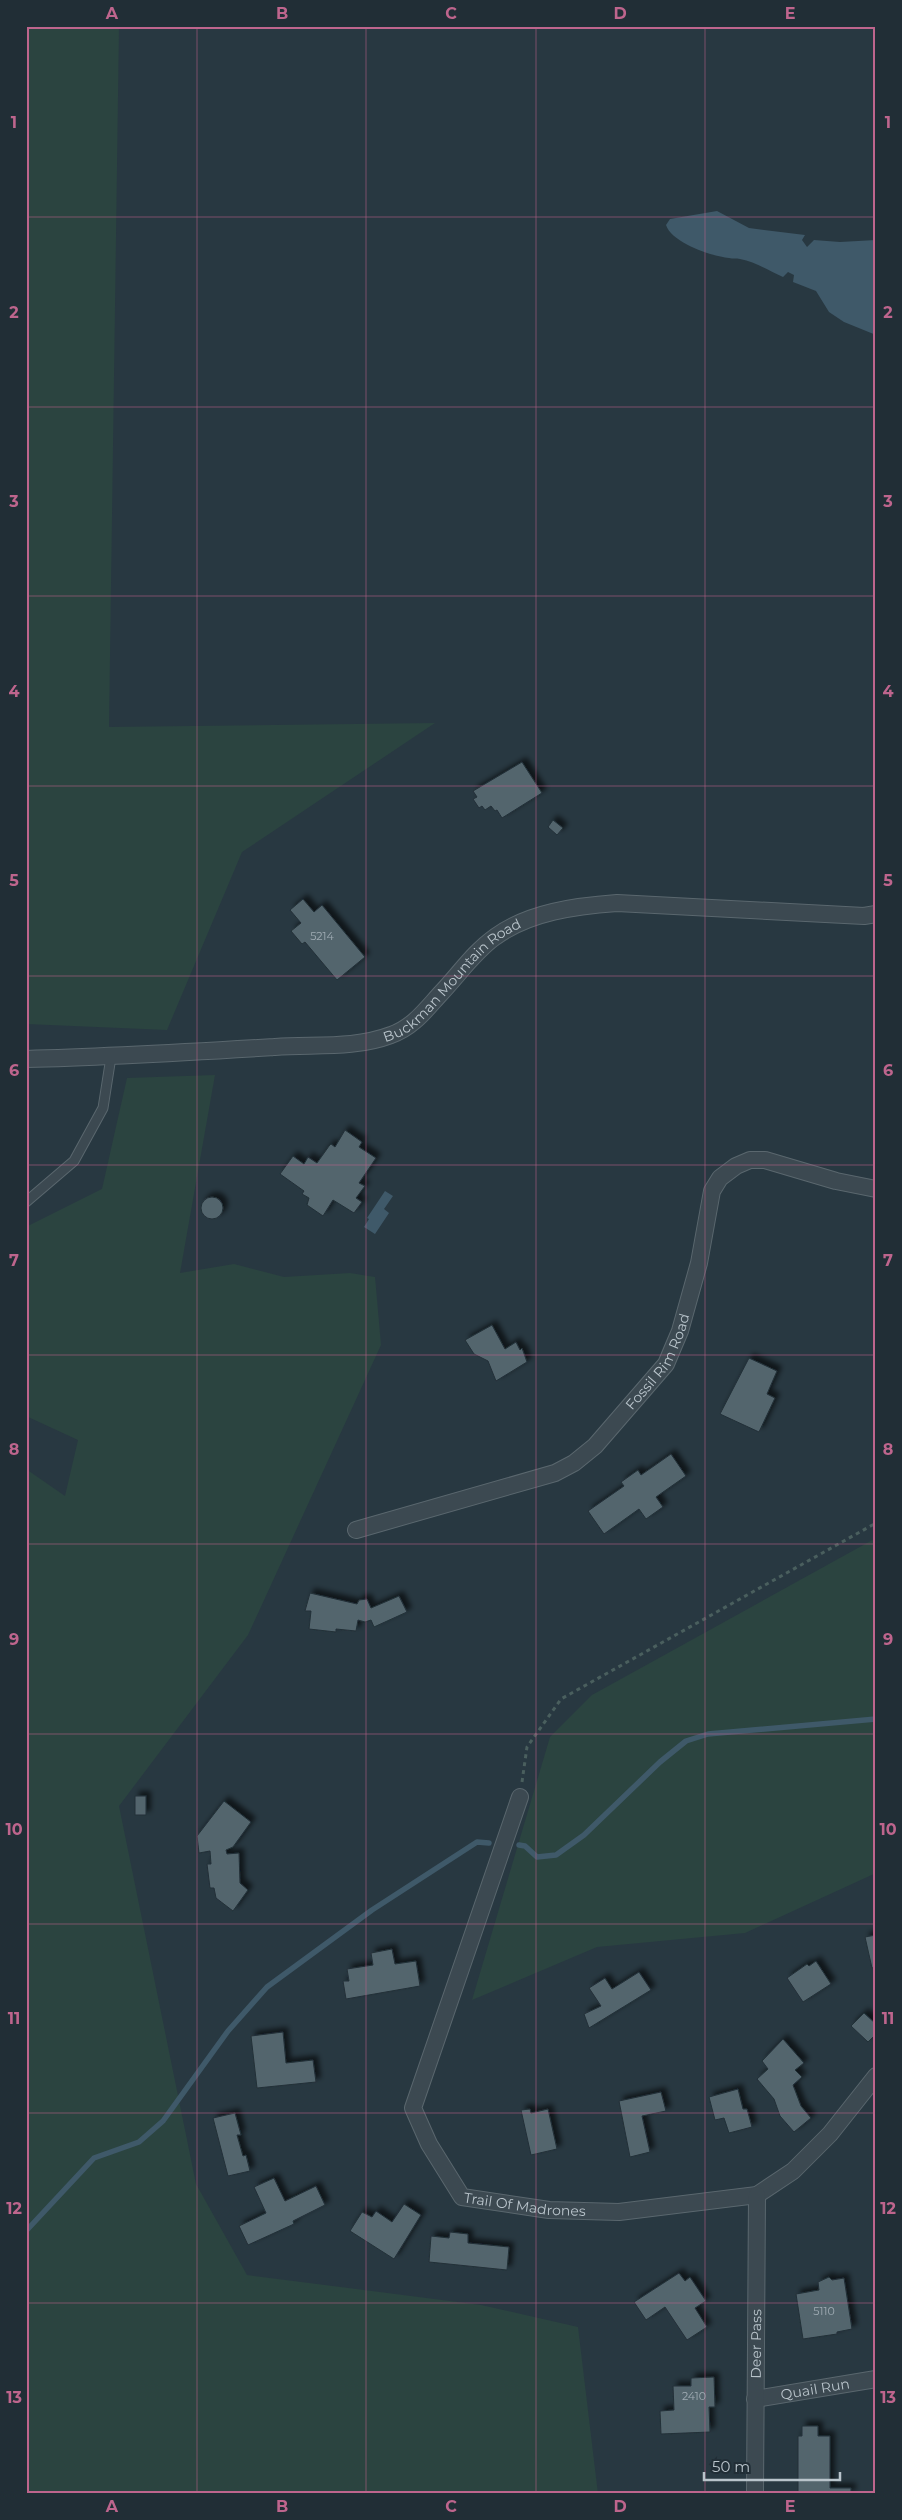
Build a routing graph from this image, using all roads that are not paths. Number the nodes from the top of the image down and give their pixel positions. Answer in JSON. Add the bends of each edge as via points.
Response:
{"nodes":[{"id":1,"x":876,"y":914,"type":"edge"},
{"id":2,"x":111,"y":1058,"type":"junction"},
{"id":3,"x":26,"y":1059,"type":"edge"},
{"id":4,"x":876,"y":1189,"type":"edge"},
{"id":5,"x":26,"y":1202,"type":"edge"},
{"id":6,"x":356,"y":1530,"type":"dead end"},
{"id":7,"x":520,"y":1797,"type":"road end"},
{"id":8,"x":876,"y":2076,"type":"edge"},
{"id":9,"x":757,"y":2195,"type":"junction"},
{"id":10,"x":876,"y":2380,"type":"edge"},
{"id":11,"x":755,"y":2399,"type":"junction"},
{"id":12,"x":755,"y":2494,"type":"edge"}],
"edges":[{"from":1,"to":2,"type":"street","name":"Buckman Mountain Road","via":[[864,916],[617,903],[584,906],[532,919],[494,938],[421,1016],[393,1035],[346,1045]]},
{"from":2,"to":3,"type":"street","name":"Buckman Mountain Road"},
{"from":2,"to":5,"type":"lane","via":[[103,1108],[74,1161]]},
{"from":4,"to":6,"type":"street","name":"Fossil Rim Road","via":[[765,1160],[750,1160],[736,1166],[720,1178],[712,1191],[699,1263],[680,1331],[666,1364],[595,1446],[555,1474]]},
{"from":7,"to":9,"type":"street","name":"Trail Of Madrones","via":[[413,2108],[428,2144],[462,2197],[549,2210],[619,2212]]},
{"from":8,"to":9,"type":"street","name":"Trail Of Madrones","via":[[830,2134],[793,2171]]},
{"from":9,"to":11,"type":"street","name":"Deer Pass"},
{"from":10,"to":11,"type":"street","name":"Quail Run"},
{"from":11,"to":12,"type":"street","name":"Deer Pass"}]}
